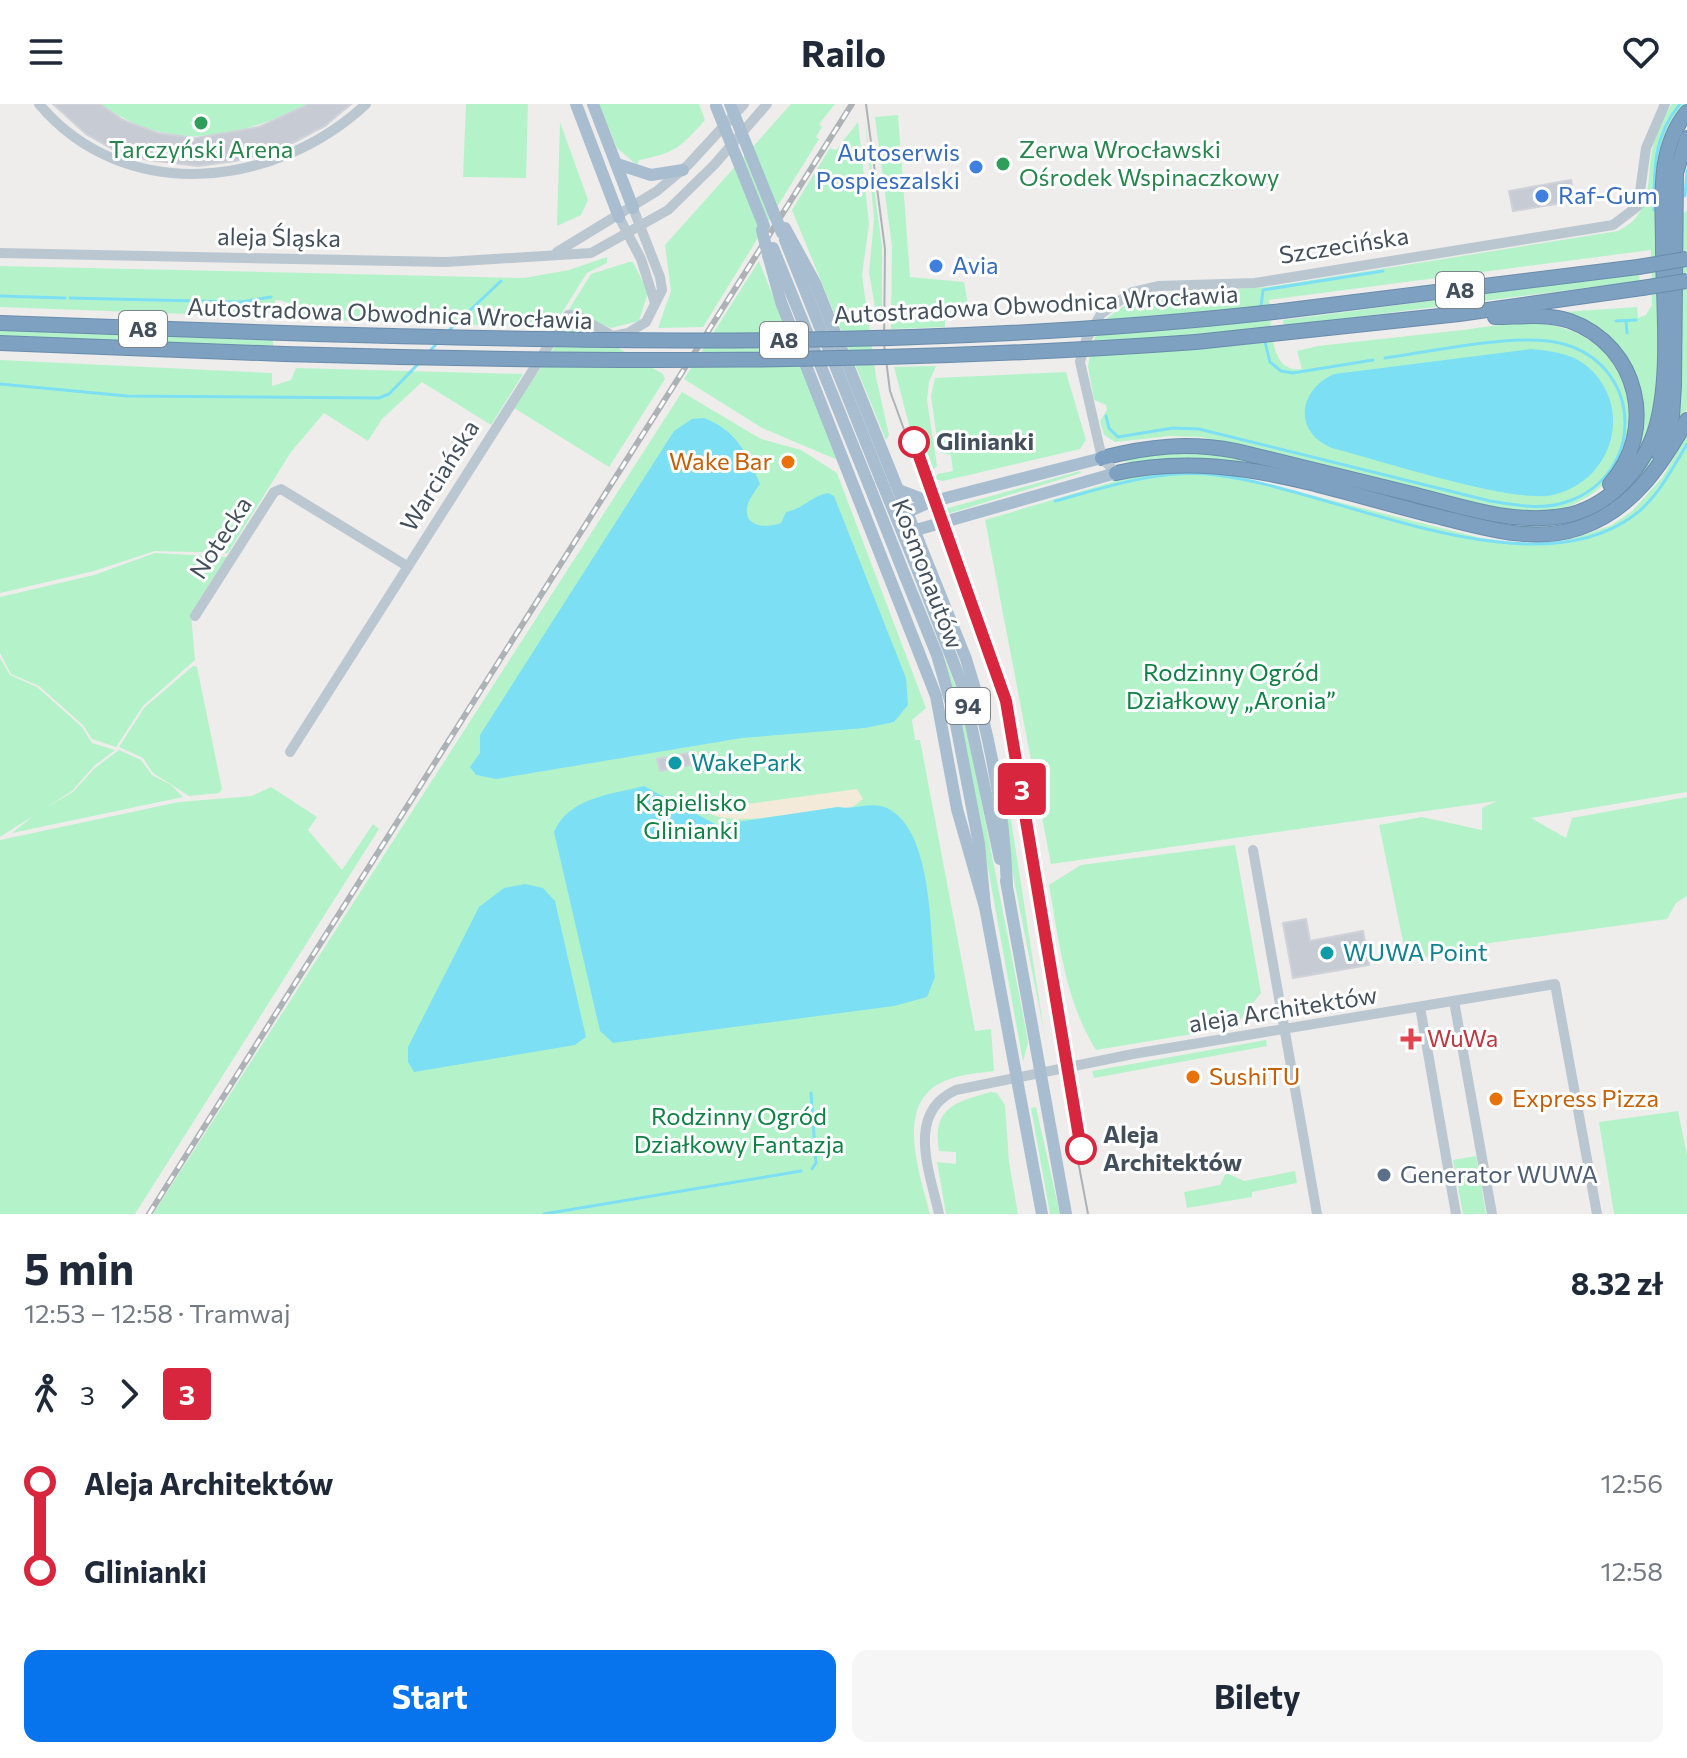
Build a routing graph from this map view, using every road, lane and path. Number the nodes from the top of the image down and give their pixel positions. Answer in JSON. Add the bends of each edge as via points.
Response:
{"nodes":[{"id":1,"x":39,"y":104,"type":"edge"},
{"id":2,"x":366,"y":104,"type":"edge"},
{"id":3,"x":576,"y":104,"type":"edge"},
{"id":4,"x":593,"y":104,"type":"edge"},
{"id":5,"x":730,"y":104,"type":"edge"},
{"id":6,"x":744,"y":104,"type":"edge"},
{"id":7,"x":767,"y":104,"type":"edge"},
{"id":8,"x":1665,"y":104,"type":"edge"},
{"id":9,"x":716,"y":105,"type":"edge"},
{"id":10,"x":1687,"y":112,"type":"edge"},
{"id":11,"x":1687,"y":138,"type":"edge"},
{"id":12,"x":617,"y":164,"type":"junction"},
{"id":13,"x":683,"y":170,"type":"junction"},
{"id":14,"x":633,"y":208,"type":"junction"},
{"id":15,"x":619,"y":217,"type":"junction"},
{"id":16,"x":642,"y":227,"type":"junction"},
{"id":17,"x":784,"y":231,"type":"junction"},
{"id":18,"x":628,"y":235,"type":"junction"},
{"id":19,"x":770,"y":251,"type":"junction"},
{"id":20,"x":557,"y":252,"type":"junction"},
{"id":21,"x":0,"y":253,"type":"edge"},
{"id":22,"x":1687,"y":259,"type":"edge"},
{"id":23,"x":1687,"y":281,"type":"edge"},
{"id":24,"x":655,"y":303,"type":"junction"},
{"id":25,"x":1459,"y":314,"type":"junction"},
{"id":26,"x":0,"y":323,"type":"edge"},
{"id":27,"x":0,"y":343,"type":"edge"},
{"id":28,"x":1687,"y":420,"type":"edge"},
{"id":29,"x":1102,"y":458,"type":"junction"},
{"id":30,"x":1116,"y":473,"type":"junction"},
{"id":31,"x":1094,"y":479,"type":"junction"},
{"id":32,"x":1647,"y":480,"type":"junction"},
{"id":33,"x":875,"y":482,"type":"junction"},
{"id":34,"x":899,"y":490,"type":"junction"},
{"id":35,"x":930,"y":502,"type":"junction"},
{"id":36,"x":908,"y":512,"type":"junction"},
{"id":37,"x":1547,"y":518,"type":"junction"},
{"id":38,"x":915,"y":530,"type":"junction"},
{"id":39,"x":874,"y":534,"type":"junction"},
{"id":40,"x":407,"y":566,"type":"junction"},
{"id":41,"x":911,"y":573,"type":"junction"},
{"id":42,"x":195,"y":616,"type":"dead end"},
{"id":43,"x":290,"y":752,"type":"dead end"},
{"id":44,"x":1253,"y":850,"type":"dead end"},
{"id":45,"x":1007,"y":885,"type":"junction"},
{"id":46,"x":985,"y":907,"type":"junction"},
{"id":47,"x":1454,"y":1001,"type":"junction"},
{"id":48,"x":1420,"y":1007,"type":"junction"},
{"id":49,"x":1284,"y":1030,"type":"junction"},
{"id":50,"x":1039,"y":1072,"type":"junction"},
{"id":51,"x":1017,"y":1077,"type":"junction"},
{"id":52,"x":1039,"y":1211,"type":"edge"},
{"id":53,"x":939,"y":1214,"type":"edge"},
{"id":54,"x":1066,"y":1214,"type":"edge"},
{"id":55,"x":1317,"y":1214,"type":"edge"},
{"id":56,"x":1456,"y":1214,"type":"edge"},
{"id":57,"x":1492,"y":1214,"type":"edge"},
{"id":58,"x":1597,"y":1214,"type":"edge"}],
"edges":[{"from":1,"to":2,"type":"street","via":[[73,138],[104,156],[144,169],[195,174],[282,158],[330,133]]},
{"from":3,"to":15,"type":"main road"},
{"from":4,"to":12,"type":"main road"},
{"from":5,"to":17,"type":"main road","bridge":true},
{"from":6,"to":13,"type":"street","name":"aleja Śląska"},
{"from":7,"to":16,"type":"street","name":"aleja Śląska","via":[[692,189]]},
{"from":8,"to":29,"type":"street","name":"Szczecińska","via":[[1646,148],[1638,206],[1613,225],[1255,283],[1144,288],[1116,300],[1091,328],[1080,362]]},
{"from":9,"to":19,"type":"main road","name":"Kosmonautów","number":"94","bridge":true},
{"from":10,"to":37,"type":"highway","via":[[1674,130],[1664,163],[1662,388],[1653,436],[1637,467],[1604,499],[1574,514]]},
{"from":11,"to":32,"type":"highway","via":[[1676,173],[1672,417]]},
{"from":12,"to":13,"type":"main road","via":[[651,175]]},
{"from":12,"to":14,"type":"main road"},
{"from":13,"to":14,"type":"street","name":"aleja Śląska"},
{"from":14,"to":15,"type":"street","name":"aleja Śląska"},
{"from":14,"to":16,"type":"street"},
{"from":15,"to":18,"type":"street"},
{"from":15,"to":20,"type":"street","name":"aleja Śląska"},
{"from":16,"to":18,"type":"street","name":"aleja Śląska"},
{"from":16,"to":24,"type":"street","via":[[660,277],[662,290]]},
{"from":17,"to":33,"type":"main road","name":"Kosmonautów","number":"94"},
{"from":17,"to":34,"type":"main road","via":[[815,283]]},
{"from":18,"to":20,"type":"street","name":"aleja Śląska","via":[[591,253]]},
{"from":18,"to":24,"type":"street"},
{"from":19,"to":33,"type":"main road","name":"Kosmonautów","number":"94"},
{"from":19,"to":39,"type":"main road","via":[[781,302]]},
{"from":20,"to":21,"type":"street","name":"aleja Śląska","via":[[446,262]]},
{"from":22,"to":26,"type":"highway","name":"Autostradowa Obwodnica Wrocławia","number":"A8","bridge":true,"via":[[1282,311],[1072,330],[835,340],[633,342]]},
{"from":23,"to":25,"type":"highway","name":"Autostradowa Obwodnica Wrocławia","number":"A8","bridge":true},
{"from":24,"to":40,"type":"street","name":"Warciańska","via":[[638,329],[613,336],[568,315]]},
{"from":25,"to":27,"type":"highway","name":"Autostradowa Obwodnica Wrocławia","number":"A8","bridge":true,"via":[[1285,335],[1091,349],[789,361],[592,362]]},
{"from":25,"to":37,"type":"highway","via":[[1566,320],[1601,339],[1630,378],[1637,428],[1626,463],[1600,494]]},
{"from":28,"to":32,"type":"highway"},
{"from":29,"to":30,"type":"street"},
{"from":29,"to":31,"type":"street"},
{"from":29,"to":35,"type":"main road"},
{"from":29,"to":37,"type":"highway","via":[[1154,446],[1213,446],[1485,512]]},
{"from":30,"to":31,"type":"main road"},
{"from":30,"to":32,"type":"highway","via":[[1166,464],[1220,465],[1484,528],[1535,535],[1569,531],[1600,519]]},
{"from":31,"to":38,"type":"main road"},
{"from":33,"to":41,"type":"main road","name":"Kosmonautów","number":"94","bridge":true},
{"from":34,"to":35,"type":"main road"},
{"from":34,"to":36,"type":"main road"},
{"from":35,"to":36,"type":"main road"},
{"from":36,"to":38,"type":"main road"},
{"from":36,"to":39,"type":"main road"},
{"from":38,"to":39,"type":"main road"},
{"from":38,"to":45,"type":"main road","via":[[983,713],[1003,808]]},
{"from":39,"to":46,"type":"main road","via":[[936,696],[957,809]]},
{"from":40,"to":42,"type":"street","name":"Notecka","via":[[281,489],[274,492]]},
{"from":40,"to":43,"type":"street","name":"Warciańska"},
{"from":41,"to":45,"type":"main road","name":"Kosmonautów","number":"94","via":[[963,687]]},
{"from":41,"to":46,"type":"main road","name":"Kosmonautów","number":"94","via":[[954,714]]},
{"from":44,"to":49,"type":"street"},
{"from":45,"to":50,"type":"main road","name":"Kosmonautów","number":"94"},
{"from":46,"to":51,"type":"main road","name":"Kosmonautów","number":"94"},
{"from":47,"to":48,"type":"street","name":"aleja Architektów"},
{"from":47,"to":57,"type":"street"},
{"from":47,"to":58,"type":"street","name":"aleja Architektów","via":[[1555,984]]},
{"from":48,"to":49,"type":"street","name":"aleja Architektów"},
{"from":48,"to":56,"type":"street"},
{"from":49,"to":50,"type":"street","name":"aleja Architektów"},
{"from":49,"to":55,"type":"street"},
{"from":50,"to":51,"type":"street","name":"aleja Architektów"},
{"from":50,"to":54,"type":"main road","name":"Kosmonautów","number":"94"},
{"from":51,"to":52,"type":"main road","name":"Kosmonautów","number":"94"},
{"from":51,"to":53,"type":"street","name":"aleja Architektów","via":[[945,1095],[927,1117],[923,1137]]}]}
